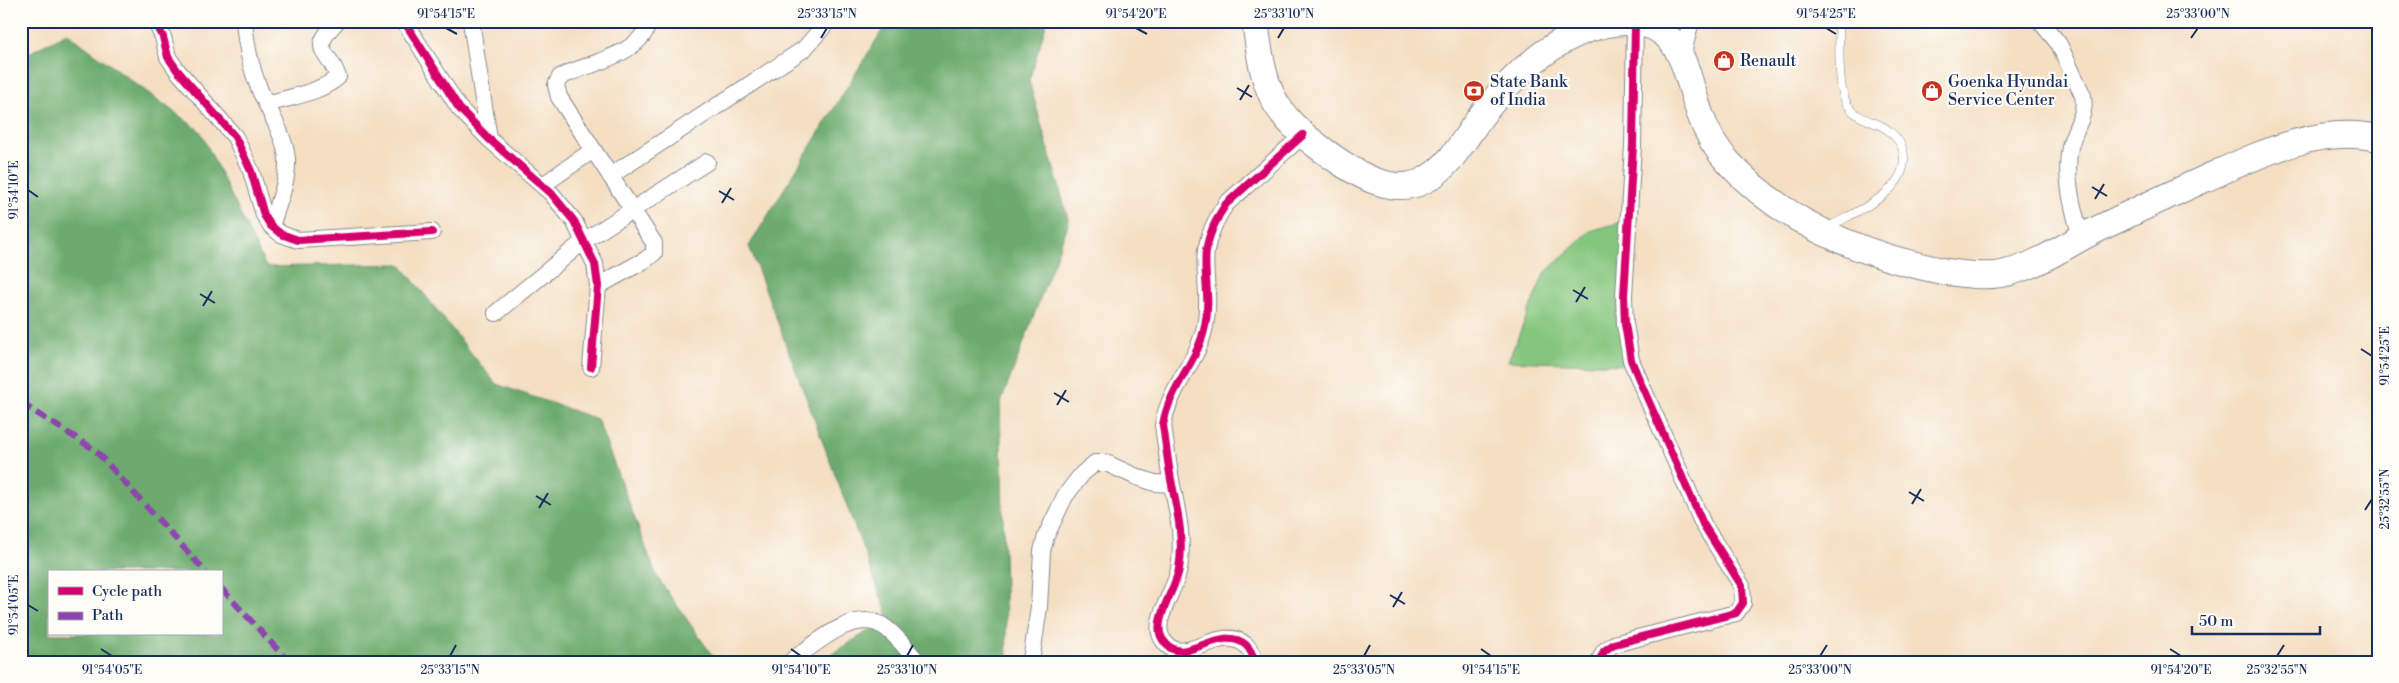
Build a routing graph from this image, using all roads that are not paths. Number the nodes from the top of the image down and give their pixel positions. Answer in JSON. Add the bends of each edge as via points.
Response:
{"nodes":[{"id":1,"x":244,"y":21,"type":"edge"},
{"id":2,"x":337,"y":21,"type":"edge"},
{"id":3,"x":404,"y":21,"type":"edge"},
{"id":4,"x":471,"y":21,"type":"edge"},
{"id":5,"x":648,"y":21,"type":"edge"},
{"id":6,"x":828,"y":21,"type":"edge"},
{"id":7,"x":1254,"y":21,"type":"edge"},
{"id":8,"x":1691,"y":21,"type":"edge"},
{"id":9,"x":1839,"y":21,"type":"edge"},
{"id":10,"x":2040,"y":21,"type":"edge"},
{"id":11,"x":158,"y":22,"type":"edge"},
{"id":12,"x":1635,"y":23,"type":"junction"},
{"id":13,"x":1682,"y":57,"type":"junction"},
{"id":14,"x":266,"y":104,"type":"junction"},
{"id":15,"x":1302,"y":135,"type":"junction"},
{"id":16,"x":2378,"y":138,"type":"edge"},
{"id":17,"x":490,"y":139,"type":"junction"},
{"id":18,"x":593,"y":150,"type":"junction"},
{"id":19,"x":708,"y":162,"type":"dead end"},
{"id":20,"x":610,"y":176,"type":"junction"},
{"id":21,"x":543,"y":185,"type":"junction"},
{"id":22,"x":632,"y":210,"type":"junction"},
{"id":23,"x":271,"y":226,"type":"junction"},
{"id":24,"x":432,"y":232,"type":"dead end"},
{"id":25,"x":1822,"y":232,"type":"junction"},
{"id":26,"x":2081,"y":238,"type":"junction"},
{"id":27,"x":584,"y":241,"type":"junction"},
{"id":28,"x":598,"y":286,"type":"junction"},
{"id":29,"x":496,"y":313,"type":"dead end"},
{"id":30,"x":591,"y":367,"type":"dead end"},
{"id":31,"x":1172,"y":484,"type":"junction"},
{"id":32,"x":790,"y":662,"type":"edge"},
{"id":33,"x":918,"y":662,"type":"edge"},
{"id":34,"x":1029,"y":662,"type":"edge"},
{"id":35,"x":1255,"y":662,"type":"edge"},
{"id":36,"x":1599,"y":662,"type":"edge"}],
"edges":[{"from":1,"to":14,"type":"street","via":[[251,68]]},
{"from":2,"to":14,"type":"street","via":[[322,40],[322,49],[338,77],[317,89]]},
{"from":3,"to":17,"type":"street","via":[[459,108]]},
{"from":4,"to":17,"type":"street"},
{"from":5,"to":18,"type":"street","via":[[647,31],[640,40],[624,51],[568,73],[556,86]]},
{"from":6,"to":20,"type":"street","via":[[804,49]]},
{"from":7,"to":15,"type":"highway","via":[[1265,79],[1273,102]]},
{"from":8,"to":13,"type":"street"},
{"from":9,"to":25,"type":"lane","via":[[1844,96],[1854,112],[1865,121],[1887,129],[1898,139],[1903,147],[1904,170],[1890,191]]},
{"from":10,"to":26,"type":"street","via":[[2059,44],[2083,96],[2084,114],[2070,148],[2068,179]]},
{"from":11,"to":23,"type":"street","via":[[168,57],[235,137]]},
{"from":12,"to":13,"type":"highway","via":[[1663,32]]},
{"from":12,"to":15,"type":"highway","via":[[1595,28],[1548,51],[1501,92],[1440,169],[1423,182],[1402,186],[1379,183],[1354,171]]},
{"from":12,"to":36,"type":"street","via":[[1633,146],[1624,296],[1631,360],[1703,524],[1742,586],[1743,603],[1736,613],[1614,644],[1604,652]]},
{"from":13,"to":25,"type":"highway","via":[[1700,115],[1727,161],[1781,208]]},
{"from":14,"to":23,"type":"street","via":[[287,158],[282,193]]},
{"from":15,"to":31,"type":"street","via":[[1226,204],[1217,218],[1206,250],[1209,299],[1205,328],[1166,408],[1164,425]]},
{"from":16,"to":26,"type":"highway","via":[[2347,134],[2329,136],[2275,150],[2167,196]]},
{"from":17,"to":21,"type":"street"},
{"from":18,"to":20,"type":"street"},
{"from":18,"to":21,"type":"street"},
{"from":19,"to":22,"type":"street"},
{"from":20,"to":22,"type":"street"},
{"from":21,"to":27,"type":"street","via":[[574,221]]},
{"from":22,"to":27,"type":"street"},
{"from":22,"to":28,"type":"street","via":[[654,243],[654,253]]},
{"from":23,"to":24,"type":"street","via":[[298,240]]},
{"from":25,"to":26,"type":"highway","via":[[1872,252],[1944,271],[1978,274],[2003,274],[2030,265]]},
{"from":27,"to":28,"type":"street","via":[[595,264]]},
{"from":27,"to":29,"type":"street"},
{"from":28,"to":30,"type":"street"},
{"from":31,"to":34,"type":"street","via":[[1155,483],[1106,463],[1095,463],[1082,474],[1065,496],[1046,536],[1042,551],[1039,607]]},
{"from":31,"to":35,"type":"street","via":[[1180,523],[1181,555],[1176,582],[1160,619],[1162,639],[1168,647],[1178,651],[1231,637],[1249,648]]},
{"from":32,"to":33,"type":"street","via":[[850,622],[864,620],[886,627]]}]}
